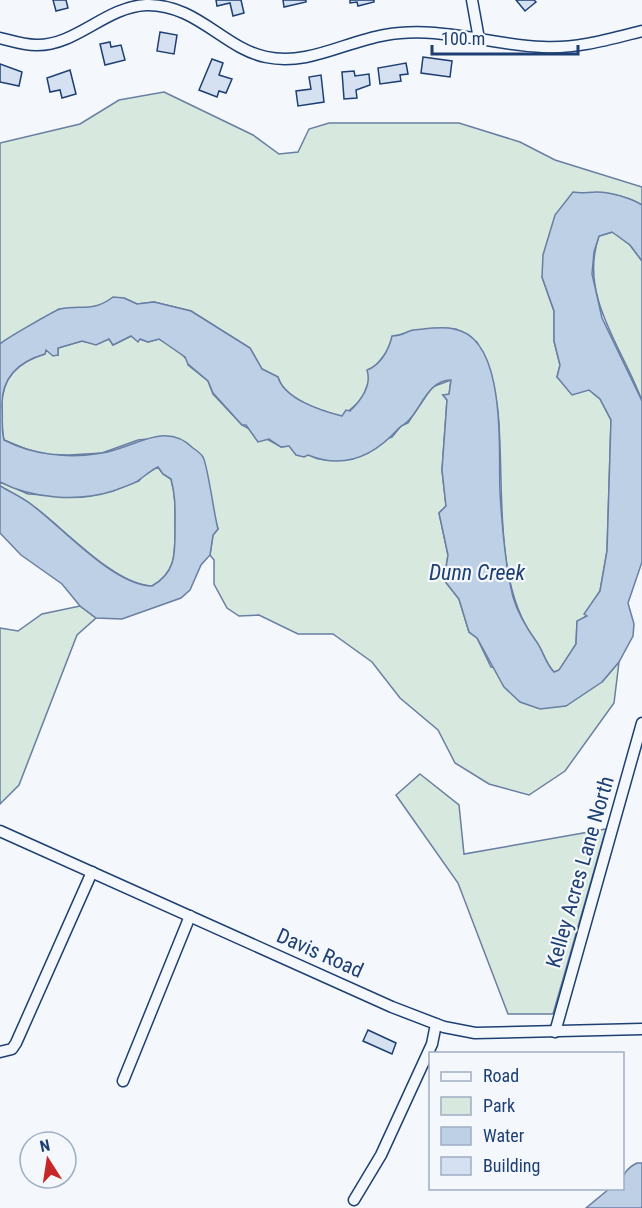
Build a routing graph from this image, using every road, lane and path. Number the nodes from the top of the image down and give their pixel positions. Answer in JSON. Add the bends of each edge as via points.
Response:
{"nodes":[{"id":1,"x":472,"y":0,"type":"edge"},
{"id":2,"x":642,"y":32,"type":"edge"},
{"id":3,"x":0,"y":38,"type":"edge"},
{"id":4,"x":479,"y":39,"type":"junction"},
{"id":5,"x":642,"y":723,"type":"edge"},
{"id":6,"x":0,"y":831,"type":"edge"},
{"id":7,"x":92,"y":872,"type":"junction"},
{"id":8,"x":190,"y":916,"type":"junction"},
{"id":9,"x":436,"y":1024,"type":"junction"},
{"id":10,"x":642,"y":1029,"type":"edge"},
{"id":11,"x":555,"y":1032,"type":"junction"},
{"id":12,"x":0,"y":1052,"type":"edge"},
{"id":13,"x":123,"y":1081,"type":"dead end"},
{"id":14,"x":354,"y":1200,"type":"dead end"}],
"edges":[{"from":1,"to":4,"type":"street"},
{"from":2,"to":4,"type":"street","via":[[582,45],[544,47]]},
{"from":3,"to":4,"type":"street","via":[[37,45],[54,42],[107,16],[147,5],[179,11],[248,50],[281,60],[300,60],[357,42],[408,32]]},
{"from":5,"to":11,"type":"street","name":"Kelley Acres Lane North"},
{"from":6,"to":7,"type":"street","name":"Davis Road"},
{"from":7,"to":8,"type":"street","name":"Davis Road"},
{"from":7,"to":12,"type":"street","via":[[12,1049]]},
{"from":8,"to":9,"type":"street","name":"Davis Road"},
{"from":8,"to":13,"type":"street"},
{"from":9,"to":11,"type":"street","name":"Davis Road","via":[[459,1032]]},
{"from":9,"to":14,"type":"street","via":[[432,1044],[381,1155]]},
{"from":10,"to":11,"type":"street","name":"Davis Road"}]}
